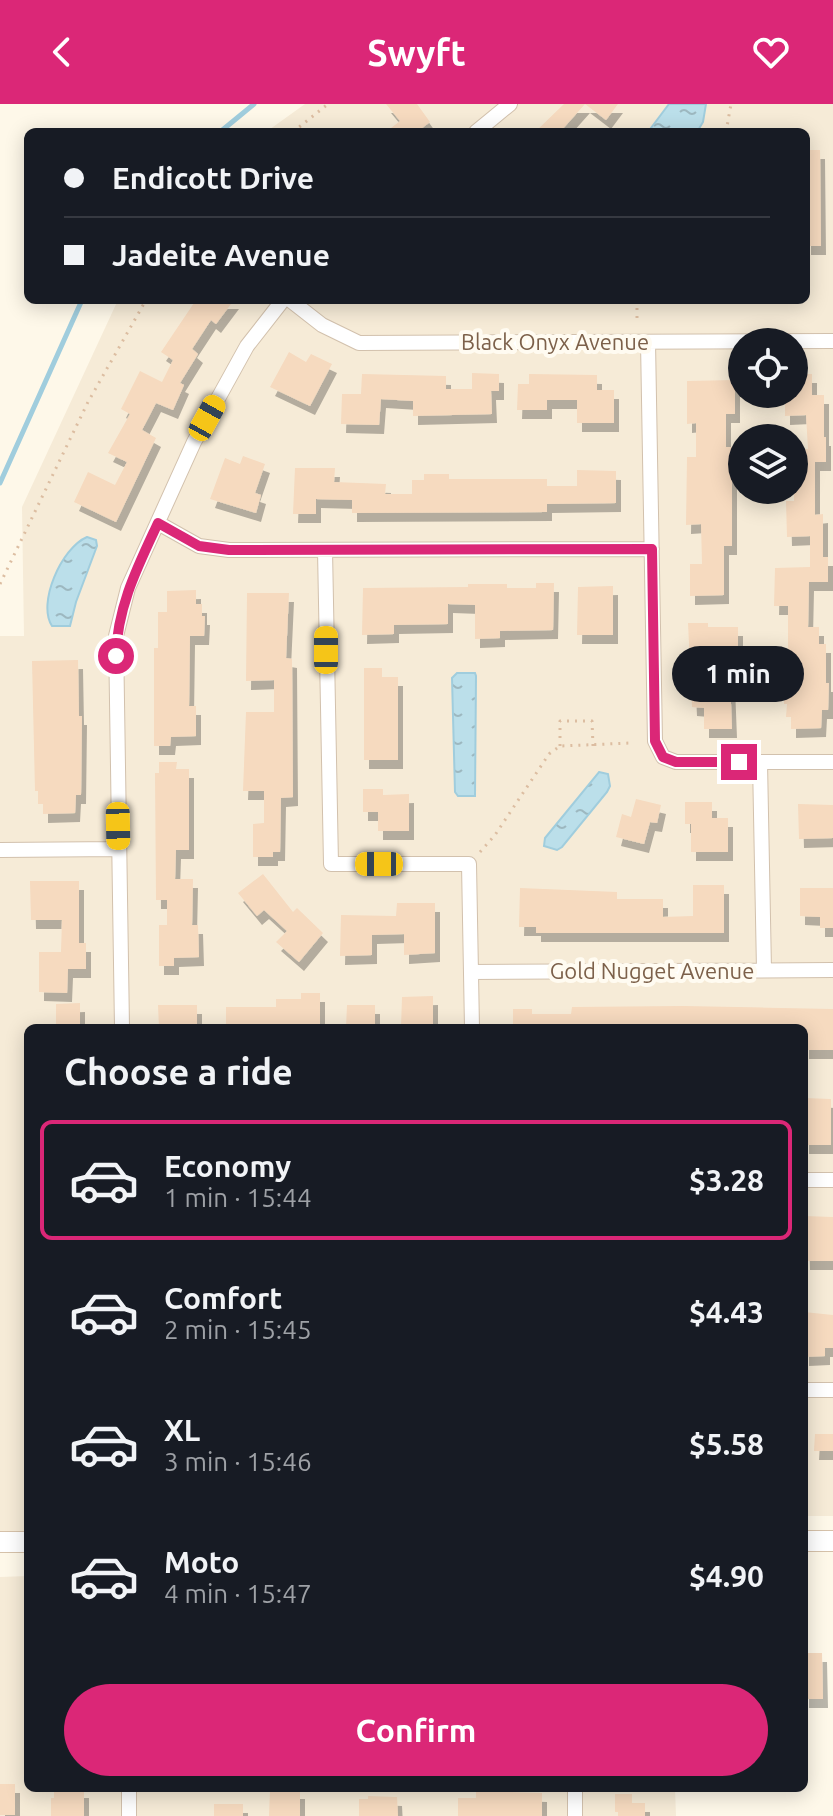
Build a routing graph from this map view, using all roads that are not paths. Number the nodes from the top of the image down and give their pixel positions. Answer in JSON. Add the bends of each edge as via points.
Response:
{"nodes":[{"id":1,"x":510,"y":104,"type":"edge"},
{"id":2,"x":481,"y":128,"type":"edge"},
{"id":3,"x":280,"y":304,"type":"edge"},
{"id":4,"x":295,"y":304,"type":"edge"},
{"id":5,"x":833,"y":341,"type":"edge"},
{"id":6,"x":648,"y":342,"type":"junction"},
{"id":7,"x":158,"y":523,"type":"junction"},
{"id":8,"x":652,"y":549,"type":"junction"},
{"id":9,"x":325,"y":550,"type":"junction"},
{"id":10,"x":760,"y":762,"type":"junction"},
{"id":11,"x":833,"y":762,"type":"edge"},
{"id":12,"x":118,"y":849,"type":"junction"},
{"id":13,"x":0,"y":850,"type":"edge"},
{"id":14,"x":764,"y":970,"type":"junction"},
{"id":15,"x":833,"y":970,"type":"edge"},
{"id":16,"x":471,"y":972,"type":"junction"},
{"id":17,"x":122,"y":1024,"type":"edge"},
{"id":18,"x":472,"y":1024,"type":"edge"},
{"id":19,"x":808,"y":1180,"type":"edge"},
{"id":20,"x":833,"y":1180,"type":"edge"},
{"id":21,"x":808,"y":1390,"type":"edge"},
{"id":22,"x":833,"y":1390,"type":"edge"},
{"id":23,"x":808,"y":1541,"type":"edge"},
{"id":24,"x":833,"y":1541,"type":"edge"},
{"id":25,"x":0,"y":1542,"type":"edge"},
{"id":26,"x":24,"y":1542,"type":"edge"},
{"id":27,"x":129,"y":1792,"type":"edge"},
{"id":28,"x":575,"y":1792,"type":"edge"},
{"id":29,"x":129,"y":1816,"type":"edge"},
{"id":30,"x":575,"y":1816,"type":"edge"}],
"edges":[{"from":1,"to":2,"type":"street"},
{"from":3,"to":7,"type":"street","via":[[247,346],[194,442]]},
{"from":4,"to":6,"type":"street","name":"Black Onyx Avenue","via":[[359,343]]},
{"from":5,"to":6,"type":"street","name":"Black Onyx Avenue"},
{"from":6,"to":8,"type":"street"},
{"from":7,"to":9,"type":"street","via":[[199,546]]},
{"from":7,"to":12,"type":"street","via":[[128,588],[116,636]]},
{"from":8,"to":9,"type":"street"},
{"from":8,"to":10,"type":"street","via":[[655,741],[663,757],[676,762]]},
{"from":9,"to":16,"type":"street","via":[[331,864],[469,864]]},
{"from":10,"to":11,"type":"street"},
{"from":10,"to":14,"type":"street"},
{"from":12,"to":13,"type":"street"},
{"from":12,"to":17,"type":"street"},
{"from":14,"to":15,"type":"street","name":"Gold Nugget Avenue"},
{"from":14,"to":16,"type":"street","name":"Gold Nugget Avenue"},
{"from":16,"to":18,"type":"street"},
{"from":19,"to":20,"type":"street"},
{"from":21,"to":22,"type":"street"},
{"from":23,"to":24,"type":"street"},
{"from":25,"to":26,"type":"street"},
{"from":27,"to":29,"type":"street"},
{"from":28,"to":30,"type":"street"}]}
